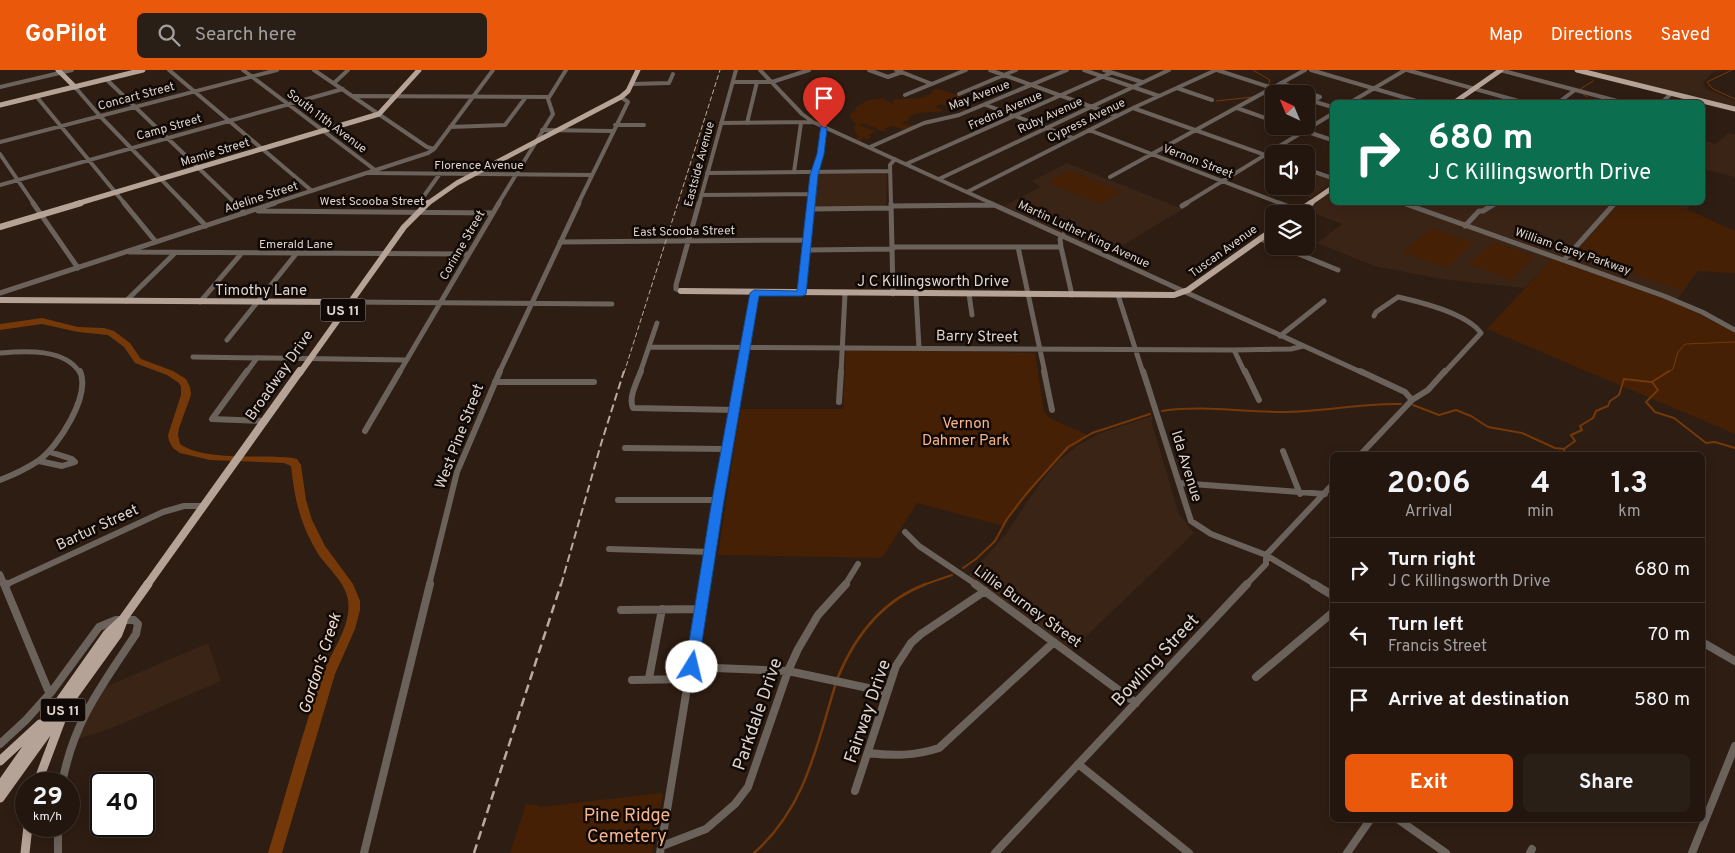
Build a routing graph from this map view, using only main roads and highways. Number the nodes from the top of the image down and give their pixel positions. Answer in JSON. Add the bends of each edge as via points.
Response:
{"nodes":[{"id":1,"x":142,"y":70,"type":"edge"},
{"id":2,"x":419,"y":70,"type":"edge"},
{"id":3,"x":638,"y":70,"type":"edge"},
{"id":4,"x":1501,"y":70,"type":"edge"},
{"id":5,"x":1577,"y":70,"type":"edge"},
{"id":6,"x":59,"y":71,"type":"edge"},
{"id":7,"x":130,"y":71,"type":"edge"},
{"id":8,"x":75,"y":87,"type":"junction"},
{"id":9,"x":1458,"y":100,"type":"edge"},
{"id":10,"x":1693,"y":100,"type":"edge"},
{"id":11,"x":1705,"y":103,"type":"edge"},
{"id":12,"x":0,"y":105,"type":"edge"},
{"id":13,"x":1735,"y":109,"type":"edge"},
{"id":14,"x":1330,"y":189,"type":"edge"},
{"id":15,"x":1307,"y":205,"type":"edge"},
{"id":16,"x":0,"y":227,"type":"edge"},
{"id":17,"x":1265,"y":235,"type":"edge"},
{"id":18,"x":680,"y":291,"type":"road end"},
{"id":19,"x":1185,"y":292,"type":"joint"},
{"id":20,"x":0,"y":300,"type":"edge"},
{"id":21,"x":349,"y":302,"type":"junction"},
{"id":22,"x":124,"y":619,"type":"junction"},
{"id":23,"x":67,"y":704,"type":"junction"},
{"id":24,"x":53,"y":712,"type":"junction"},
{"id":25,"x":0,"y":761,"type":"edge"},
{"id":26,"x":42,"y":772,"type":"edge"},
{"id":27,"x":0,"y":786,"type":"edge"},
{"id":28,"x":0,"y":798,"type":"edge"},
{"id":29,"x":27,"y":837,"type":"edge"},
{"id":30,"x":25,"y":853,"type":"edge"}],
"edges":[{"from":1,"to":7,"type":"main road"},
{"from":2,"to":16,"type":"main road","name":"Mamie Street","via":[[379,114]]},
{"from":3,"to":21,"type":"main road","name":"Broadway Drive","number":"US 11","via":[[627,93],[621,97],[473,174],[428,203],[399,232]]},
{"from":4,"to":9,"type":"main road"},
{"from":5,"to":10,"type":"main road"},
{"from":6,"to":8,"type":"main road"},
{"from":7,"to":8,"type":"main road"},
{"from":8,"to":12,"type":"main road"},
{"from":11,"to":13,"type":"main road"},
{"from":14,"to":15,"type":"main road"},
{"from":17,"to":19,"type":"main road","name":"Tuscan Avenue"},
{"from":18,"to":19,"type":"main road","name":"J C Killingsworth Drive","via":[[1072,295],[1174,295]]},
{"from":20,"to":21,"type":"main road","name":"Timothy Lane"},
{"from":21,"to":22,"type":"main road","name":"Broadway Drive","number":"US 11"},
{"from":22,"to":23,"type":"main road","name":"Broadway Drive","number":"US 11","via":[[118,634]]},
{"from":22,"to":24,"type":"main road","name":"Broadway Drive","number":"US 11","via":[[107,634]]},
{"from":23,"to":26,"type":"main road"},
{"from":23,"to":28,"type":"main road","name":"Broadway Drive","number":"US 11"},
{"from":24,"to":25,"type":"main road"},
{"from":24,"to":27,"type":"main road","name":"Broadway Drive","number":"US 11"},
{"from":29,"to":30,"type":"main road"}]}
